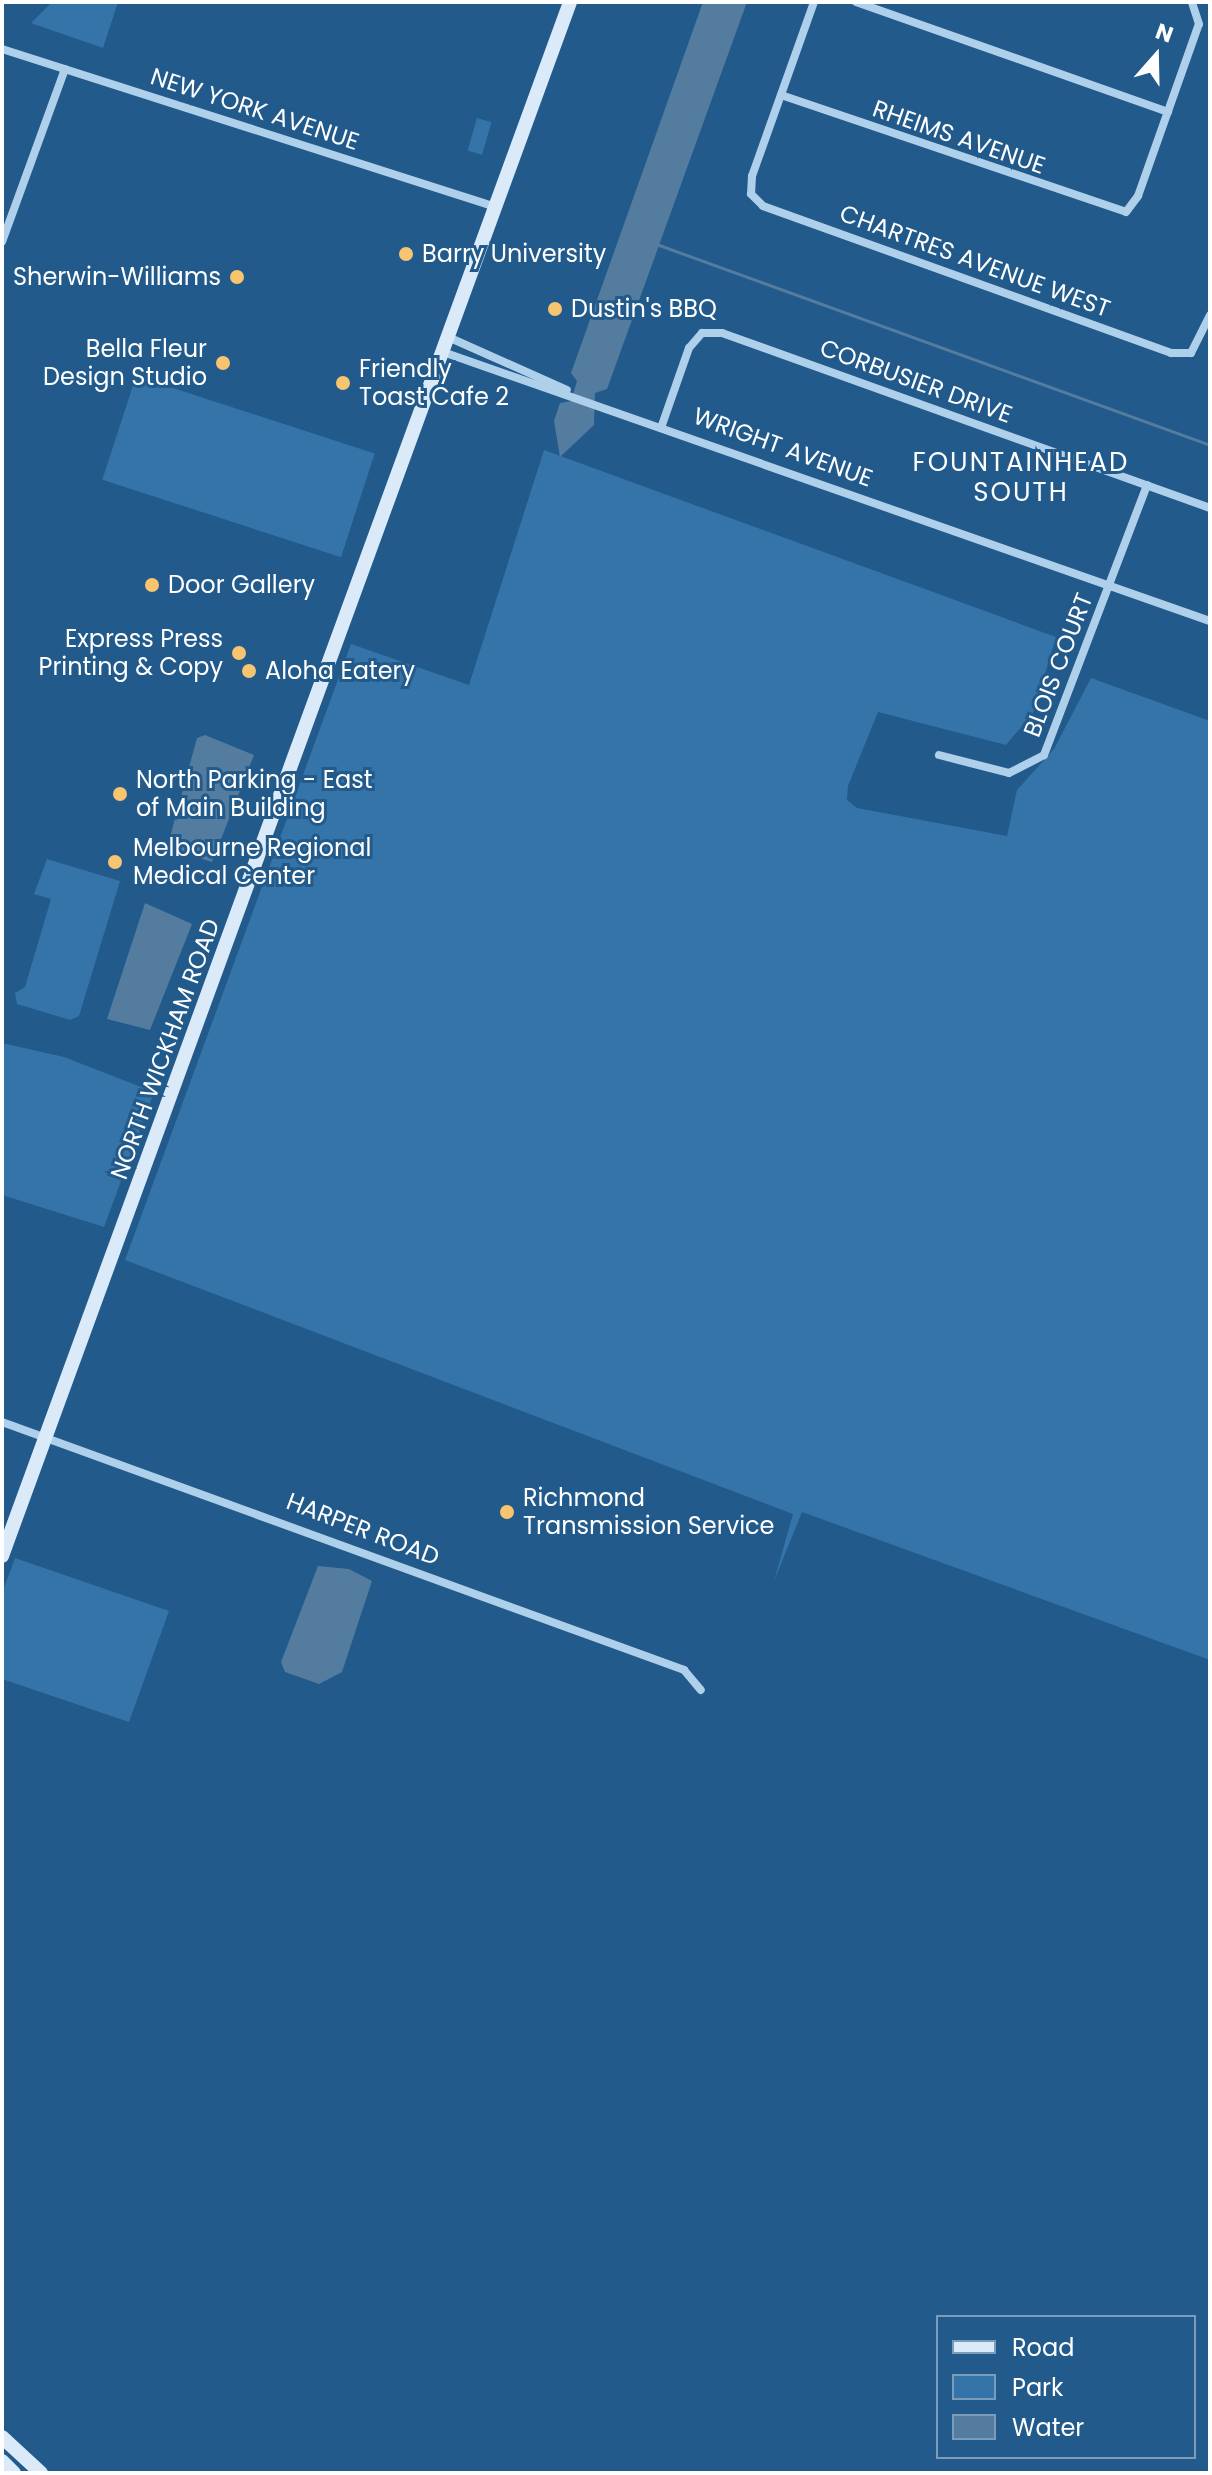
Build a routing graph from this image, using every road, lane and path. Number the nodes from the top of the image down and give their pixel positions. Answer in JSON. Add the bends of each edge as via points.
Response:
{"nodes":[{"id":1,"x":570,"y":2,"type":"edge"},
{"id":2,"x":814,"y":2,"type":"edge"},
{"id":3,"x":856,"y":2,"type":"edge"},
{"id":4,"x":1196,"y":4,"type":"edge"},
{"id":5,"x":2,"y":49,"type":"edge"},
{"id":6,"x":65,"y":69,"type":"junction"},
{"id":7,"x":781,"y":95,"type":"junction"},
{"id":8,"x":1168,"y":112,"type":"junction"},
{"id":9,"x":496,"y":207,"type":"junction"},
{"id":10,"x":2,"y":242,"type":"edge"},
{"id":11,"x":1210,"y":315,"type":"edge"},
{"id":12,"x":448,"y":337,"type":"junction"},
{"id":13,"x":443,"y":352,"type":"junction"},
{"id":14,"x":568,"y":390,"type":"junction"},
{"id":15,"x":662,"y":425,"type":"junction"},
{"id":16,"x":1147,"y":485,"type":"junction"},
{"id":17,"x":1210,"y":508,"type":"edge"},
{"id":18,"x":1111,"y":585,"type":"junction"},
{"id":19,"x":1210,"y":621,"type":"edge"},
{"id":20,"x":939,"y":755,"type":"dead end"},
{"id":21,"x":2,"y":1422,"type":"edge"},
{"id":22,"x":46,"y":1437,"type":"junction"},
{"id":23,"x":2,"y":1556,"type":"edge"},
{"id":24,"x":701,"y":1690,"type":"dead end"},
{"id":25,"x":2,"y":2437,"type":"edge"},
{"id":26,"x":2,"y":2461,"type":"edge"},
{"id":27,"x":14,"y":2473,"type":"edge"},
{"id":28,"x":41,"y":2473,"type":"edge"}],
"edges":[{"from":1,"to":9,"type":"main road","name":"NORTH WICKHAM ROAD"},
{"from":2,"to":7,"type":"street"},
{"from":3,"to":8,"type":"street"},
{"from":4,"to":8,"type":"street"},
{"from":5,"to":6,"type":"street","name":"NEW YORK AVENUE"},
{"from":6,"to":9,"type":"street","name":"NEW YORK AVENUE"},
{"from":6,"to":10,"type":"street"},
{"from":7,"to":8,"type":"street","name":"RHEIMS AVENUE","via":[[1126,212]]},
{"from":7,"to":11,"type":"street","name":"CHARTRES AVENUE WEST","via":[[751,194],[793,216],[1171,353],[1191,353]]},
{"from":9,"to":12,"type":"main road","name":"NORTH WICKHAM ROAD"},
{"from":12,"to":13,"type":"main road","name":"NORTH WICKHAM ROAD"},
{"from":12,"to":14,"type":"street","name":"WRIGHT AVENUE","via":[[549,376]]},
{"from":13,"to":14,"type":"street","name":"WRIGHT AVENUE","via":[[540,388]]},
{"from":13,"to":22,"type":"main road","name":"NORTH WICKHAM ROAD"},
{"from":14,"to":15,"type":"street","name":"WRIGHT AVENUE"},
{"from":15,"to":16,"type":"street","name":"CORBUSIER DRIVE","via":[[689,348],[702,333],[722,333]]},
{"from":15,"to":18,"type":"street","name":"WRIGHT AVENUE"},
{"from":16,"to":17,"type":"street","name":"CORBUSIER DRIVE"},
{"from":16,"to":18,"type":"street","name":"BLOIS COURT"},
{"from":18,"to":19,"type":"street","name":"WRIGHT AVENUE"},
{"from":18,"to":20,"type":"street","name":"BLOIS COURT","via":[[1044,755],[1009,773]]},
{"from":21,"to":22,"type":"street","name":"HARPER ROAD"},
{"from":22,"to":23,"type":"main road","name":"NORTH WICKHAM ROAD"},
{"from":22,"to":24,"type":"street","name":"HARPER ROAD","via":[[684,1670]]},
{"from":25,"to":28,"type":"main road"},
{"from":26,"to":27,"type":"main road"}]}
